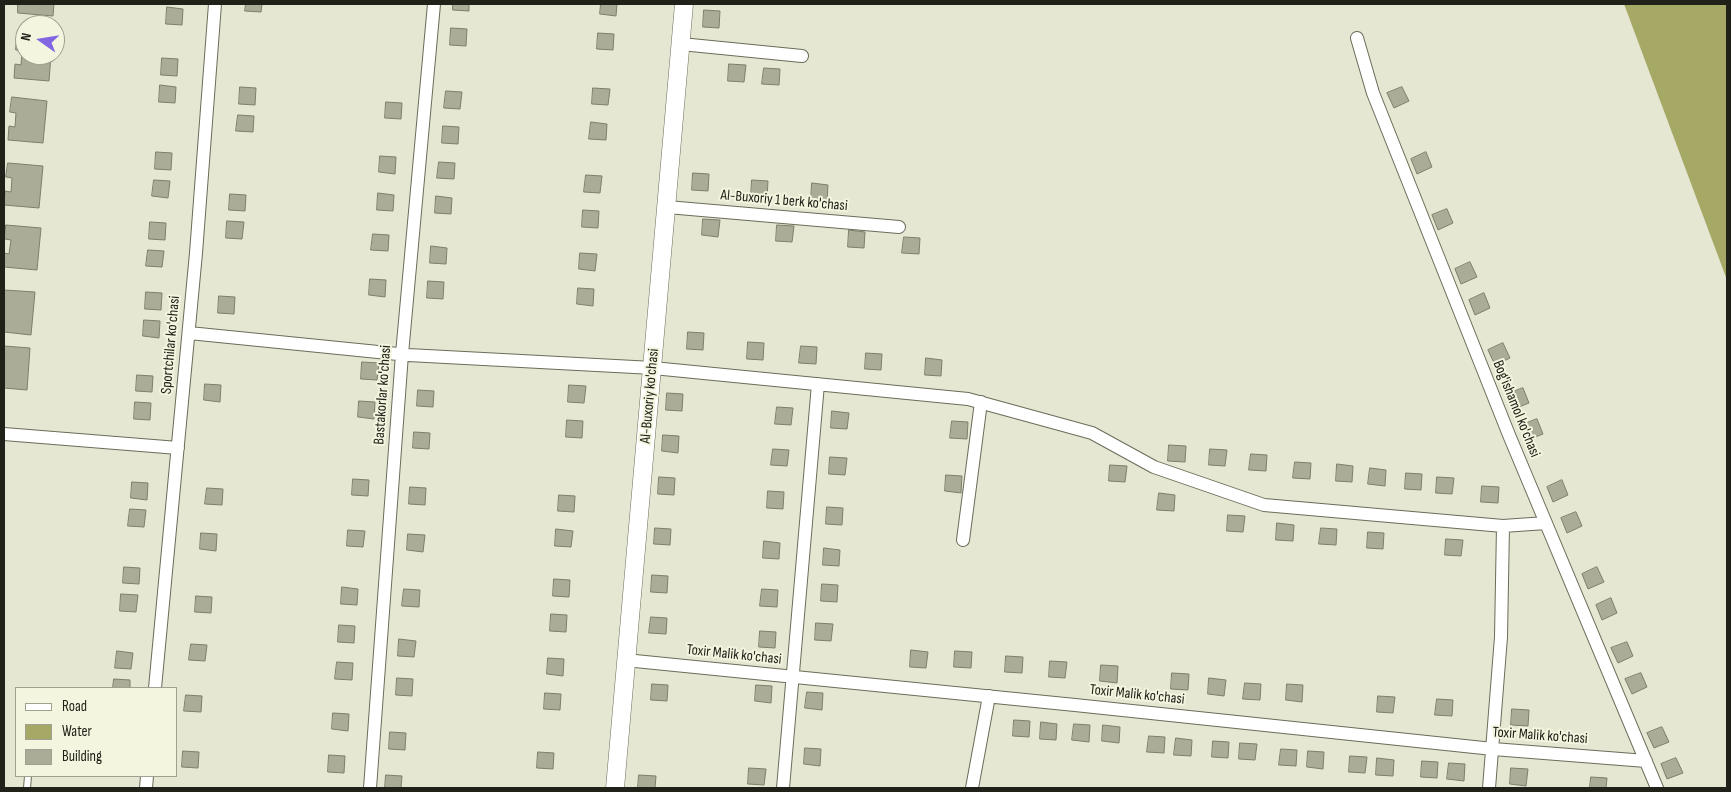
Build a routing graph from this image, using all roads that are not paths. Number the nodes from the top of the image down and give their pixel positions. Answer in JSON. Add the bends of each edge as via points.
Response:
{"nodes":[{"id":1,"x":215,"y":4,"type":"edge"},
{"id":2,"x":434,"y":4,"type":"edge"},
{"id":3,"x":684,"y":4,"type":"edge"},
{"id":4,"x":1357,"y":38,"type":"dead end"},
{"id":5,"x":681,"y":44,"type":"junction"},
{"id":6,"x":802,"y":56,"type":"dead end"},
{"id":7,"x":667,"y":207,"type":"junction"},
{"id":8,"x":899,"y":227,"type":"dead end"},
{"id":9,"x":188,"y":333,"type":"junction"},
{"id":10,"x":402,"y":354,"type":"junction"},
{"id":11,"x":653,"y":368,"type":"junction"},
{"id":12,"x":818,"y":384,"type":"junction"},
{"id":13,"x":981,"y":402,"type":"junction"},
{"id":14,"x":4,"y":434,"type":"edge"},
{"id":15,"x":178,"y":448,"type":"junction"},
{"id":16,"x":1546,"y":523,"type":"junction"},
{"id":17,"x":1503,"y":526,"type":"junction"},
{"id":18,"x":963,"y":540,"type":"dead end"},
{"id":19,"x":625,"y":660,"type":"junction"},
{"id":20,"x":794,"y":677,"type":"junction"},
{"id":21,"x":156,"y":687,"type":"edge"},
{"id":22,"x":989,"y":696,"type":"junction"},
{"id":23,"x":1493,"y":749,"type":"junction"},
{"id":24,"x":1646,"y":761,"type":"junction"},
{"id":25,"x":370,"y":788,"type":"edge"},
{"id":26,"x":615,"y":788,"type":"edge"},
{"id":27,"x":783,"y":788,"type":"edge"},
{"id":28,"x":972,"y":788,"type":"edge"},
{"id":29,"x":1490,"y":788,"type":"edge"},
{"id":30,"x":1657,"y":788,"type":"edge"}],
"edges":[{"from":1,"to":9,"type":"street","name":"Sportchilar ko'chasi"},
{"from":2,"to":10,"type":"street","name":"Bastakorlar ko'chasi"},
{"from":3,"to":5,"type":"street","name":"Al-Buxoriy ko'chasi"},
{"from":4,"to":16,"type":"street","name":"Bog'ishamol ko'chasi","via":[[1373,93]]},
{"from":5,"to":6,"type":"street"},
{"from":5,"to":7,"type":"street","name":"Al-Buxoriy ko'chasi"},
{"from":7,"to":8,"type":"street","name":"Al-Buxoriy 1 berk ko'chasi"},
{"from":7,"to":11,"type":"street","name":"Al-Buxoriy ko'chasi"},
{"from":9,"to":10,"type":"street"},
{"from":9,"to":15,"type":"street","name":"Sportchilar ko'chasi"},
{"from":10,"to":11,"type":"street"},
{"from":10,"to":25,"type":"street","name":"Bastakorlar ko'chasi"},
{"from":11,"to":12,"type":"street"},
{"from":11,"to":19,"type":"street","name":"Al-Buxoriy ko'chasi"},
{"from":12,"to":13,"type":"street"},
{"from":12,"to":20,"type":"street"},
{"from":13,"to":17,"type":"street","via":[[1092,433],[1154,467],[1264,506]]},
{"from":13,"to":18,"type":"street"},
{"from":14,"to":15,"type":"street"},
{"from":15,"to":21,"type":"street","name":"Sportchilar ko'chasi"},
{"from":16,"to":17,"type":"street"},
{"from":16,"to":24,"type":"street","name":"Bog'ishamol ko'chasi"},
{"from":17,"to":23,"type":"street","via":[[1501,637]]},
{"from":19,"to":20,"type":"street","name":"Toxir Malik ko'chasi"},
{"from":19,"to":26,"type":"street","name":"Al-Buxoriy ko'chasi"},
{"from":20,"to":22,"type":"street","name":"Toxir Malik ko'chasi"},
{"from":20,"to":27,"type":"street"},
{"from":22,"to":23,"type":"street","name":"Toxir Malik ko'chasi"},
{"from":22,"to":28,"type":"street"},
{"from":23,"to":24,"type":"street","name":"Toxir Malik ko'chasi"},
{"from":23,"to":29,"type":"street"},
{"from":24,"to":30,"type":"street","name":"Bog'ishamol ko'chasi"}]}
